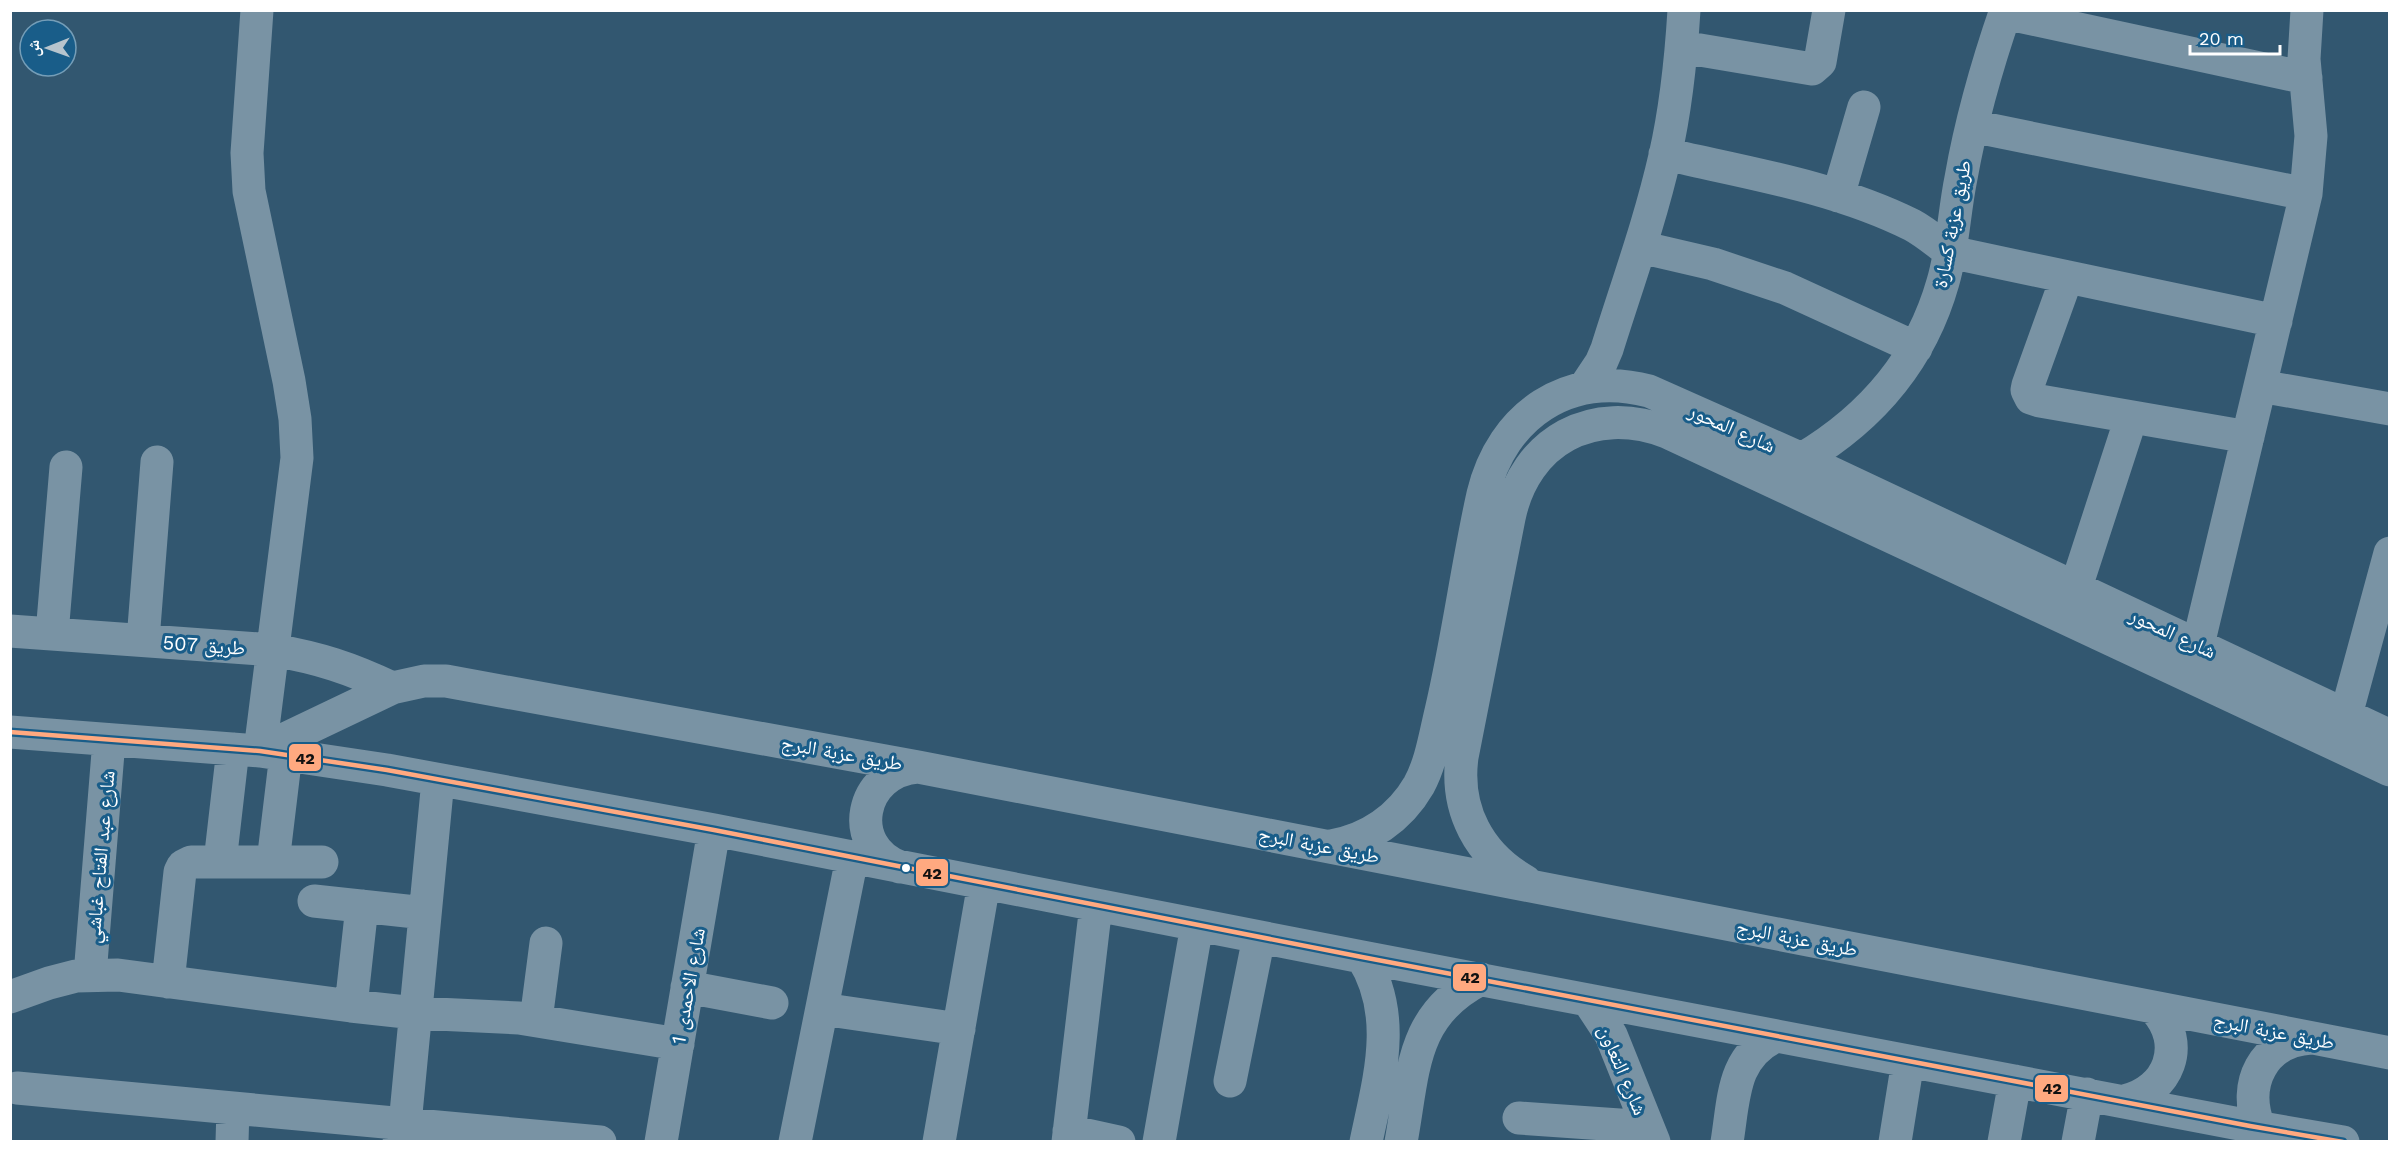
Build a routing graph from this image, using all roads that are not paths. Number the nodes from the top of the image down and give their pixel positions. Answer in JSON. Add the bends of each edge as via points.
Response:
{"nodes":[{"id":1,"x":257,"y":10,"type":"edge"},
{"id":2,"x":1684,"y":10,"type":"edge"},
{"id":3,"x":1828,"y":10,"type":"edge"},
{"id":4,"x":2307,"y":10,"type":"edge"},
{"id":5,"x":2005,"y":12,"type":"edge"},
{"id":6,"x":1682,"y":47,"type":"junction"},
{"id":7,"x":2306,"y":78,"type":"junction"},
{"id":8,"x":1864,"y":107,"type":"dead end"},
{"id":9,"x":1972,"y":126,"type":"junction"},
{"id":10,"x":1665,"y":154,"type":"junction"},
{"id":11,"x":2306,"y":194,"type":"junction"},
{"id":12,"x":1838,"y":196,"type":"junction"},
{"id":13,"x":1640,"y":247,"type":"junction"},
{"id":14,"x":1950,"y":252,"type":"junction"},
{"id":15,"x":2067,"y":277,"type":"junction"},
{"id":16,"x":2276,"y":321,"type":"junction"},
{"id":17,"x":1916,"y":348,"type":"junction"},
{"id":18,"x":2260,"y":386,"type":"junction"},
{"id":19,"x":1585,"y":387,"type":"junction"},
{"id":20,"x":2390,"y":409,"type":"edge"},
{"id":21,"x":2131,"y":418,"type":"junction"},
{"id":22,"x":2248,"y":437,"type":"junction"},
{"id":23,"x":1802,"y":459,"type":"junction"},
{"id":24,"x":156,"y":462,"type":"dead end"},
{"id":25,"x":66,"y":467,"type":"dead end"},
{"id":26,"x":2390,"y":553,"type":"edge"},
{"id":27,"x":2076,"y":587,"type":"junction"},
{"id":28,"x":10,"y":631,"type":"edge"},
{"id":29,"x":52,"y":634,"type":"junction"},
{"id":30,"x":142,"y":640,"type":"junction"},
{"id":31,"x":2198,"y":645,"type":"junction"},
{"id":32,"x":273,"y":650,"type":"junction"},
{"id":33,"x":392,"y":688,"type":"junction"},
{"id":34,"x":2346,"y":715,"type":"junction"},
{"id":35,"x":10,"y":732,"type":"edge"},
{"id":36,"x":2390,"y":736,"type":"edge"},
{"id":37,"x":109,"y":740,"type":"junction"},
{"id":38,"x":259,"y":752,"type":"junction"},
{"id":39,"x":1428,"y":762,"type":"junction"},
{"id":40,"x":918,"y":767,"type":"junction"},
{"id":41,"x":1460,"y":768,"type":"junction"},
{"id":42,"x":2390,"y":770,"type":"edge"},
{"id":43,"x":438,"y":780,"type":"junction"},
{"id":44,"x":714,"y":830,"type":"junction"},
{"id":45,"x":1326,"y":847,"type":"junction"},
{"id":46,"x":852,"y":858,"type":"junction"},
{"id":47,"x":220,"y":862,"type":"junction"},
{"id":48,"x":273,"y":862,"type":"junction"},
{"id":49,"x":322,"y":862,"type":"dead end"},
{"id":50,"x":902,"y":868,"type":"junction"},
{"id":51,"x":984,"y":884,"type":"junction"},
{"id":52,"x":1537,"y":887,"type":"junction"},
{"id":53,"x":314,"y":901,"type":"dead end"},
{"id":54,"x":1096,"y":905,"type":"junction"},
{"id":55,"x":362,"y":906,"type":"junction"},
{"id":56,"x":425,"y":913,"type":"junction"},
{"id":57,"x":1197,"y":925,"type":"junction"},
{"id":58,"x":1259,"y":937,"type":"junction"},
{"id":59,"x":546,"y":943,"type":"dead end"},
{"id":60,"x":1362,"y":957,"type":"junction"},
{"id":61,"x":90,"y":975,"type":"junction"},
{"id":62,"x":1481,"y":979,"type":"junction"},
{"id":63,"x":168,"y":982,"type":"junction"},
{"id":64,"x":687,"y":987,"type":"junction"},
{"id":65,"x":10,"y":997,"type":"edge"},
{"id":66,"x":1588,"y":1000,"type":"junction"},
{"id":67,"x":772,"y":1003,"type":"dead end"},
{"id":68,"x":351,"y":1006,"type":"junction"},
{"id":69,"x":2155,"y":1008,"type":"junction"},
{"id":70,"x":822,"y":1009,"type":"junction"},
{"id":71,"x":415,"y":1013,"type":"junction"},
{"id":72,"x":536,"y":1020,"type":"junction"},
{"id":73,"x":959,"y":1029,"type":"junction"},
{"id":74,"x":1776,"y":1036,"type":"junction"},
{"id":75,"x":2311,"y":1038,"type":"junction"},
{"id":76,"x":678,"y":1044,"type":"junction"},
{"id":77,"x":2390,"y":1053,"type":"edge"},
{"id":78,"x":1908,"y":1061,"type":"junction"},
{"id":79,"x":2015,"y":1081,"type":"junction"},
{"id":80,"x":1230,"y":1082,"type":"dead end"},
{"id":81,"x":17,"y":1088,"type":"dead end"},
{"id":82,"x":2087,"y":1094,"type":"junction"},
{"id":83,"x":2124,"y":1101,"type":"junction"},
{"id":84,"x":232,"y":1108,"type":"junction"},
{"id":85,"x":1519,"y":1118,"type":"dead end"},
{"id":86,"x":2252,"y":1132,"type":"edge"},
{"id":87,"x":402,"y":1133,"type":"edge"},
{"id":88,"x":1651,"y":1134,"type":"edge"},
{"id":89,"x":1069,"y":1136,"type":"edge"},
{"id":90,"x":802,"y":1139,"type":"edge"},
{"id":91,"x":2333,"y":1141,"type":"edge"},
{"id":92,"x":232,"y":1142,"type":"edge"},
{"id":93,"x":600,"y":1142,"type":"edge"},
{"id":94,"x":661,"y":1142,"type":"edge"},
{"id":95,"x":939,"y":1142,"type":"edge"},
{"id":96,"x":1119,"y":1142,"type":"edge"},
{"id":97,"x":1159,"y":1142,"type":"edge"},
{"id":98,"x":1366,"y":1142,"type":"edge"},
{"id":99,"x":1401,"y":1142,"type":"edge"},
{"id":100,"x":1727,"y":1142,"type":"edge"},
{"id":101,"x":1895,"y":1142,"type":"edge"},
{"id":102,"x":2004,"y":1142,"type":"edge"},
{"id":103,"x":2078,"y":1142,"type":"edge"}],
"edges":[{"from":1,"to":32,"type":"street","via":[[247,153],[249,191],[292,400],[297,458]]},
{"from":2,"to":6,"type":"street"},
{"from":3,"to":6,"type":"street","via":[[1820,62],[1812,69]]},
{"from":4,"to":7,"type":"street"},
{"from":5,"to":7,"type":"street"},
{"from":5,"to":9,"type":"street","name":"طريق عزبة كسارة"},
{"from":6,"to":10,"type":"street"},
{"from":7,"to":11,"type":"street","via":[[2311,136]]},
{"from":8,"to":12,"type":"street"},
{"from":9,"to":11,"type":"street"},
{"from":9,"to":14,"type":"street","name":"طريق عزبة كسارة"},
{"from":10,"to":12,"type":"street"},
{"from":10,"to":13,"type":"street"},
{"from":11,"to":16,"type":"street"},
{"from":12,"to":14,"type":"street","via":[[1914,226]]},
{"from":13,"to":17,"type":"street","via":[[1713,264],[1785,288]]},
{"from":13,"to":19,"type":"street","via":[[1601,363]]},
{"from":14,"to":15,"type":"street"},
{"from":14,"to":17,"type":"street","name":"طريق عزبة كسارة","via":[[1935,309]]},
{"from":15,"to":16,"type":"street"},
{"from":15,"to":21,"type":"street","via":[[2028,394],[2040,401]]},
{"from":16,"to":18,"type":"street"},
{"from":17,"to":23,"type":"street","name":"طريق عزبة كسارة","via":[[1892,385],[1872,406],[1827,444]]},
{"from":18,"to":20,"type":"street"},
{"from":18,"to":22,"type":"street"},
{"from":19,"to":23,"type":"street","name":"شارع المحور","via":[[1618,386],[1649,392]]},
{"from":19,"to":39,"type":"street","name":"شارع المحور","via":[[1553,400],[1524,419],[1501,446],[1490,469]]},
{"from":21,"to":22,"type":"street"},
{"from":21,"to":27,"type":"street"},
{"from":22,"to":31,"type":"street"},
{"from":23,"to":27,"type":"street","name":"شارع المحور"},
{"from":24,"to":30,"type":"street"},
{"from":25,"to":29,"type":"street"},
{"from":26,"to":34,"type":"street"},
{"from":27,"to":31,"type":"street","name":"شارع المحور"},
{"from":28,"to":29,"type":"street","name":"طريق 507"},
{"from":29,"to":30,"type":"street","name":"طريق 507"},
{"from":30,"to":32,"type":"street","name":"طريق 507"},
{"from":31,"to":34,"type":"street","name":"شارع المحور"},
{"from":32,"to":33,"type":"street","name":"طريق 507","via":[[353,669]]},
{"from":32,"to":38,"type":"street"},
{"from":33,"to":38,"type":"street","name":"طريق عزبة البرج"},
{"from":33,"to":40,"type":"street","name":"طريق عزبة البرج","via":[[446,681]]},
{"from":34,"to":36,"type":"street","name":"شارع المحور"},
{"from":35,"to":37,"type":"street","name":"طريق عزبة البرج"},
{"from":37,"to":38,"type":"street","name":"طريق عزبة البرج"},
{"from":37,"to":61,"type":"street","name":"شارع عبد الفتاح غباشي"},
{"from":38,"to":43,"type":"street","name":"طريق عزبة البرج"},
{"from":38,"to":47,"type":"street"},
{"from":38,"to":48,"type":"street"},
{"from":39,"to":41,"type":"street"},
{"from":39,"to":45,"type":"street","name":"شارع المحور","via":[[1412,796],[1385,824],[1351,842]]},
{"from":40,"to":45,"type":"street","name":"طريق عزبة البرج"},
{"from":40,"to":50,"type":"street","via":[[887,777],[871,795],[867,811],[866,826],[876,849],[887,861]]},
{"from":41,"to":42,"type":"street","name":"شارع المحور","via":[[1518,487],[1535,460],[1559,439],[1588,426],[1620,422],[1667,432]]},
{"from":41,"to":52,"type":"street","name":"شارع المحور","via":[[1463,803],[1476,835],[1498,863]]},
{"from":43,"to":44,"type":"street","name":"طريق عزبة البرج"},
{"from":43,"to":56,"type":"street"},
{"from":44,"to":46,"type":"street","name":"طريق عزبة البرج"},
{"from":44,"to":64,"type":"street","name":"شارع الاحمدى 1"},
{"from":45,"to":52,"type":"street","name":"طريق عزبة البرج"},
{"from":46,"to":50,"type":"street","name":"طريق عزبة البرج"},
{"from":46,"to":70,"type":"street"},
{"from":47,"to":48,"type":"street"},
{"from":47,"to":63,"type":"street","via":[[188,863],[181,869]]},
{"from":48,"to":49,"type":"street"},
{"from":50,"to":51,"type":"street","name":"طريق عزبة البرج"},
{"from":51,"to":54,"type":"street","name":"طريق عزبة البرج"},
{"from":51,"to":73,"type":"street"},
{"from":52,"to":69,"type":"street","name":"طريق عزبة البرج"},
{"from":53,"to":55,"type":"street"},
{"from":54,"to":57,"type":"street","name":"طريق عزبة البرج"},
{"from":54,"to":89,"type":"street"},
{"from":55,"to":56,"type":"street"},
{"from":55,"to":68,"type":"street"},
{"from":56,"to":71,"type":"street"},
{"from":57,"to":58,"type":"street","name":"طريق عزبة البرج"},
{"from":57,"to":97,"type":"street"},
{"from":58,"to":60,"type":"street","name":"طريق عزبة البرج"},
{"from":58,"to":80,"type":"street"},
{"from":59,"to":72,"type":"street"},
{"from":60,"to":62,"type":"street","name":"طريق عزبة البرج"},
{"from":60,"to":98,"type":"street","via":[[1379,995],[1385,1037]]},
{"from":61,"to":63,"type":"street"},
{"from":61,"to":65,"type":"street","via":[[49,983]]},
{"from":62,"to":66,"type":"street","name":"طريق عزبة البرج"},
{"from":62,"to":99,"type":"street","via":[[1444,1004],[1425,1032],[1417,1053]]},
{"from":63,"to":68,"type":"street"},
{"from":64,"to":67,"type":"street"},
{"from":64,"to":76,"type":"street","name":"شارع الاحمدى 1"},
{"from":66,"to":74,"type":"street","name":"طريق عزبة البرج"},
{"from":66,"to":88,"type":"street","name":"شارع التعاون","via":[[1611,1035]]},
{"from":68,"to":71,"type":"street"},
{"from":69,"to":75,"type":"street","name":"طريق عزبة البرج"},
{"from":69,"to":83,"type":"street","via":[[2171,1039],[2168,1065],[2148,1092]]},
{"from":70,"to":73,"type":"street"},
{"from":70,"to":90,"type":"street"},
{"from":71,"to":72,"type":"street"},
{"from":71,"to":87,"type":"street"},
{"from":72,"to":76,"type":"street"},
{"from":73,"to":95,"type":"street"},
{"from":74,"to":78,"type":"street","name":"طريق عزبة البرج"},
{"from":74,"to":100,"type":"street","via":[[1751,1052],[1741,1069]]},
{"from":75,"to":77,"type":"street","name":"طريق عزبة البرج"},
{"from":75,"to":86,"type":"street","via":[[2286,1044],[2260,1068],[2253,1084]]},
{"from":76,"to":94,"type":"street","name":"شارع الاحمدى 1"},
{"from":78,"to":79,"type":"street","name":"طريق عزبة البرج"},
{"from":78,"to":101,"type":"street"},
{"from":79,"to":82,"type":"street","name":"طريق عزبة البرج"},
{"from":79,"to":102,"type":"street"},
{"from":81,"to":84,"type":"street"},
{"from":82,"to":83,"type":"street","name":"طريق عزبة البرج"},
{"from":82,"to":103,"type":"street"},
{"from":83,"to":86,"type":"street","name":"طريق عزبة البرج"},
{"from":84,"to":87,"type":"street"},
{"from":84,"to":92,"type":"street"},
{"from":85,"to":88,"type":"street"},
{"from":86,"to":91,"type":"street","name":"طريق عزبة البرج"},
{"from":87,"to":93,"type":"street"},
{"from":89,"to":96,"type":"street"}]}
